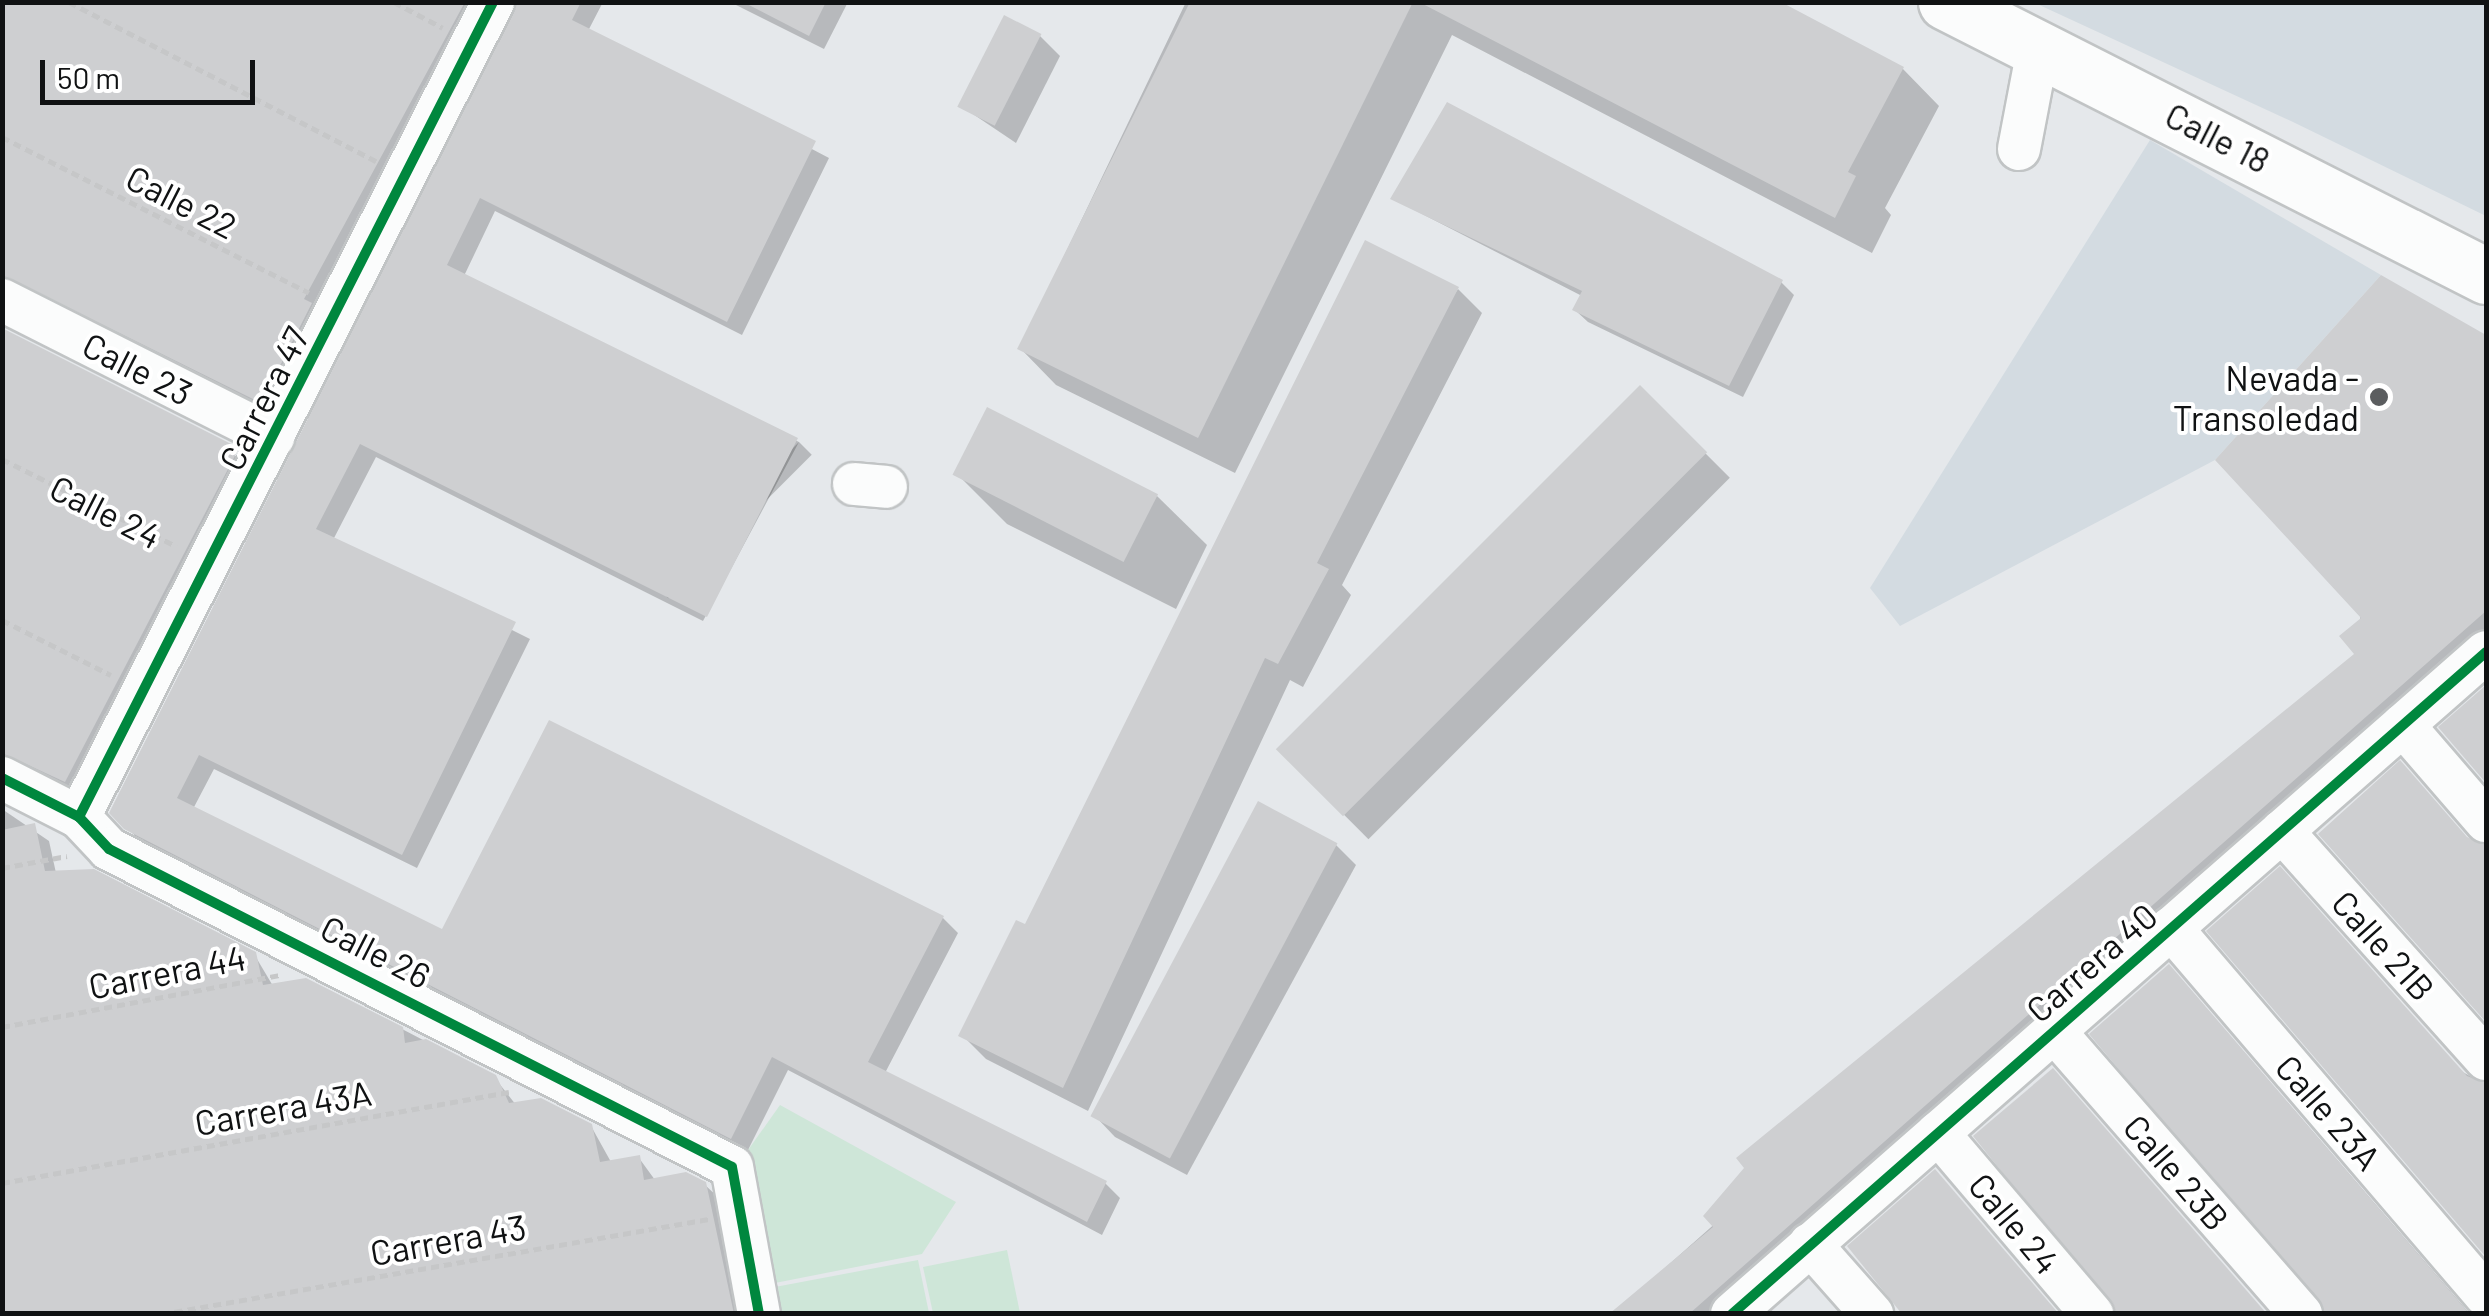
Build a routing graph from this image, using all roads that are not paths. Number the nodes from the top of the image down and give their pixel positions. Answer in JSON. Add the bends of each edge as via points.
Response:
{"nodes":[{"id":1,"x":493,"y":2,"type":"edge"},
{"id":2,"x":1946,"y":2,"type":"edge"},
{"id":3,"x":2038,"y":49,"type":"junction"},
{"id":4,"x":2019,"y":149,"type":"dead end"},
{"id":5,"x":2486,"y":276,"type":"edge"},
{"id":6,"x":2,"y":300,"type":"edge"},
{"id":7,"x":274,"y":437,"type":"junction"},
{"id":8,"x":2486,"y":652,"type":"edge"},
{"id":9,"x":2403,"y":725,"type":"junction"},
{"id":10,"x":2,"y":778,"type":"edge"},
{"id":11,"x":78,"y":817,"type":"junction"},
{"id":12,"x":2486,"y":821,"type":"edge"},
{"id":13,"x":2282,"y":831,"type":"junction"},
{"id":14,"x":2171,"y":928,"type":"junction"},
{"id":15,"x":2054,"y":1031,"type":"junction"},
{"id":16,"x":2486,"y":1059,"type":"edge"},
{"id":17,"x":1938,"y":1133,"type":"junction"},
{"id":18,"x":1810,"y":1244,"type":"junction"},
{"id":19,"x":2486,"y":1295,"type":"edge"},
{"id":20,"x":759,"y":1314,"type":"edge"},
{"id":21,"x":1732,"y":1314,"type":"edge"},
{"id":22,"x":1872,"y":1314,"type":"edge"},
{"id":23,"x":2092,"y":1314,"type":"edge"},
{"id":24,"x":2301,"y":1314,"type":"edge"}],
"edges":[{"from":1,"to":7,"type":"street","name":"Carrera 47"},
{"from":2,"to":3,"type":"main road","name":"Calle 18"},
{"from":3,"to":4,"type":"street"},
{"from":3,"to":5,"type":"main road","name":"Calle 18"},
{"from":6,"to":7,"type":"street","name":"Calle 23"},
{"from":7,"to":11,"type":"street","name":"Carrera 47"},
{"from":8,"to":9,"type":"street","name":"Carrera 40"},
{"from":9,"to":12,"type":"street"},
{"from":9,"to":13,"type":"street","name":"Carrera 40"},
{"from":10,"to":11,"type":"street","name":"Calle 26"},
{"from":11,"to":20,"type":"street","name":"Calle 26","via":[[109,849],[732,1166]]},
{"from":13,"to":14,"type":"street","name":"Carrera 40"},
{"from":13,"to":16,"type":"street","name":"Calle 21B"},
{"from":14,"to":15,"type":"street","name":"Carrera 40"},
{"from":14,"to":19,"type":"street","name":"Calle 23A"},
{"from":15,"to":17,"type":"street","name":"Carrera 40"},
{"from":15,"to":24,"type":"street","name":"Calle 23B"},
{"from":17,"to":18,"type":"street","name":"Carrera 40"},
{"from":17,"to":23,"type":"street","name":"Calle 24"},
{"from":18,"to":21,"type":"street","name":"Carrera 40"},
{"from":18,"to":22,"type":"street"}]}
